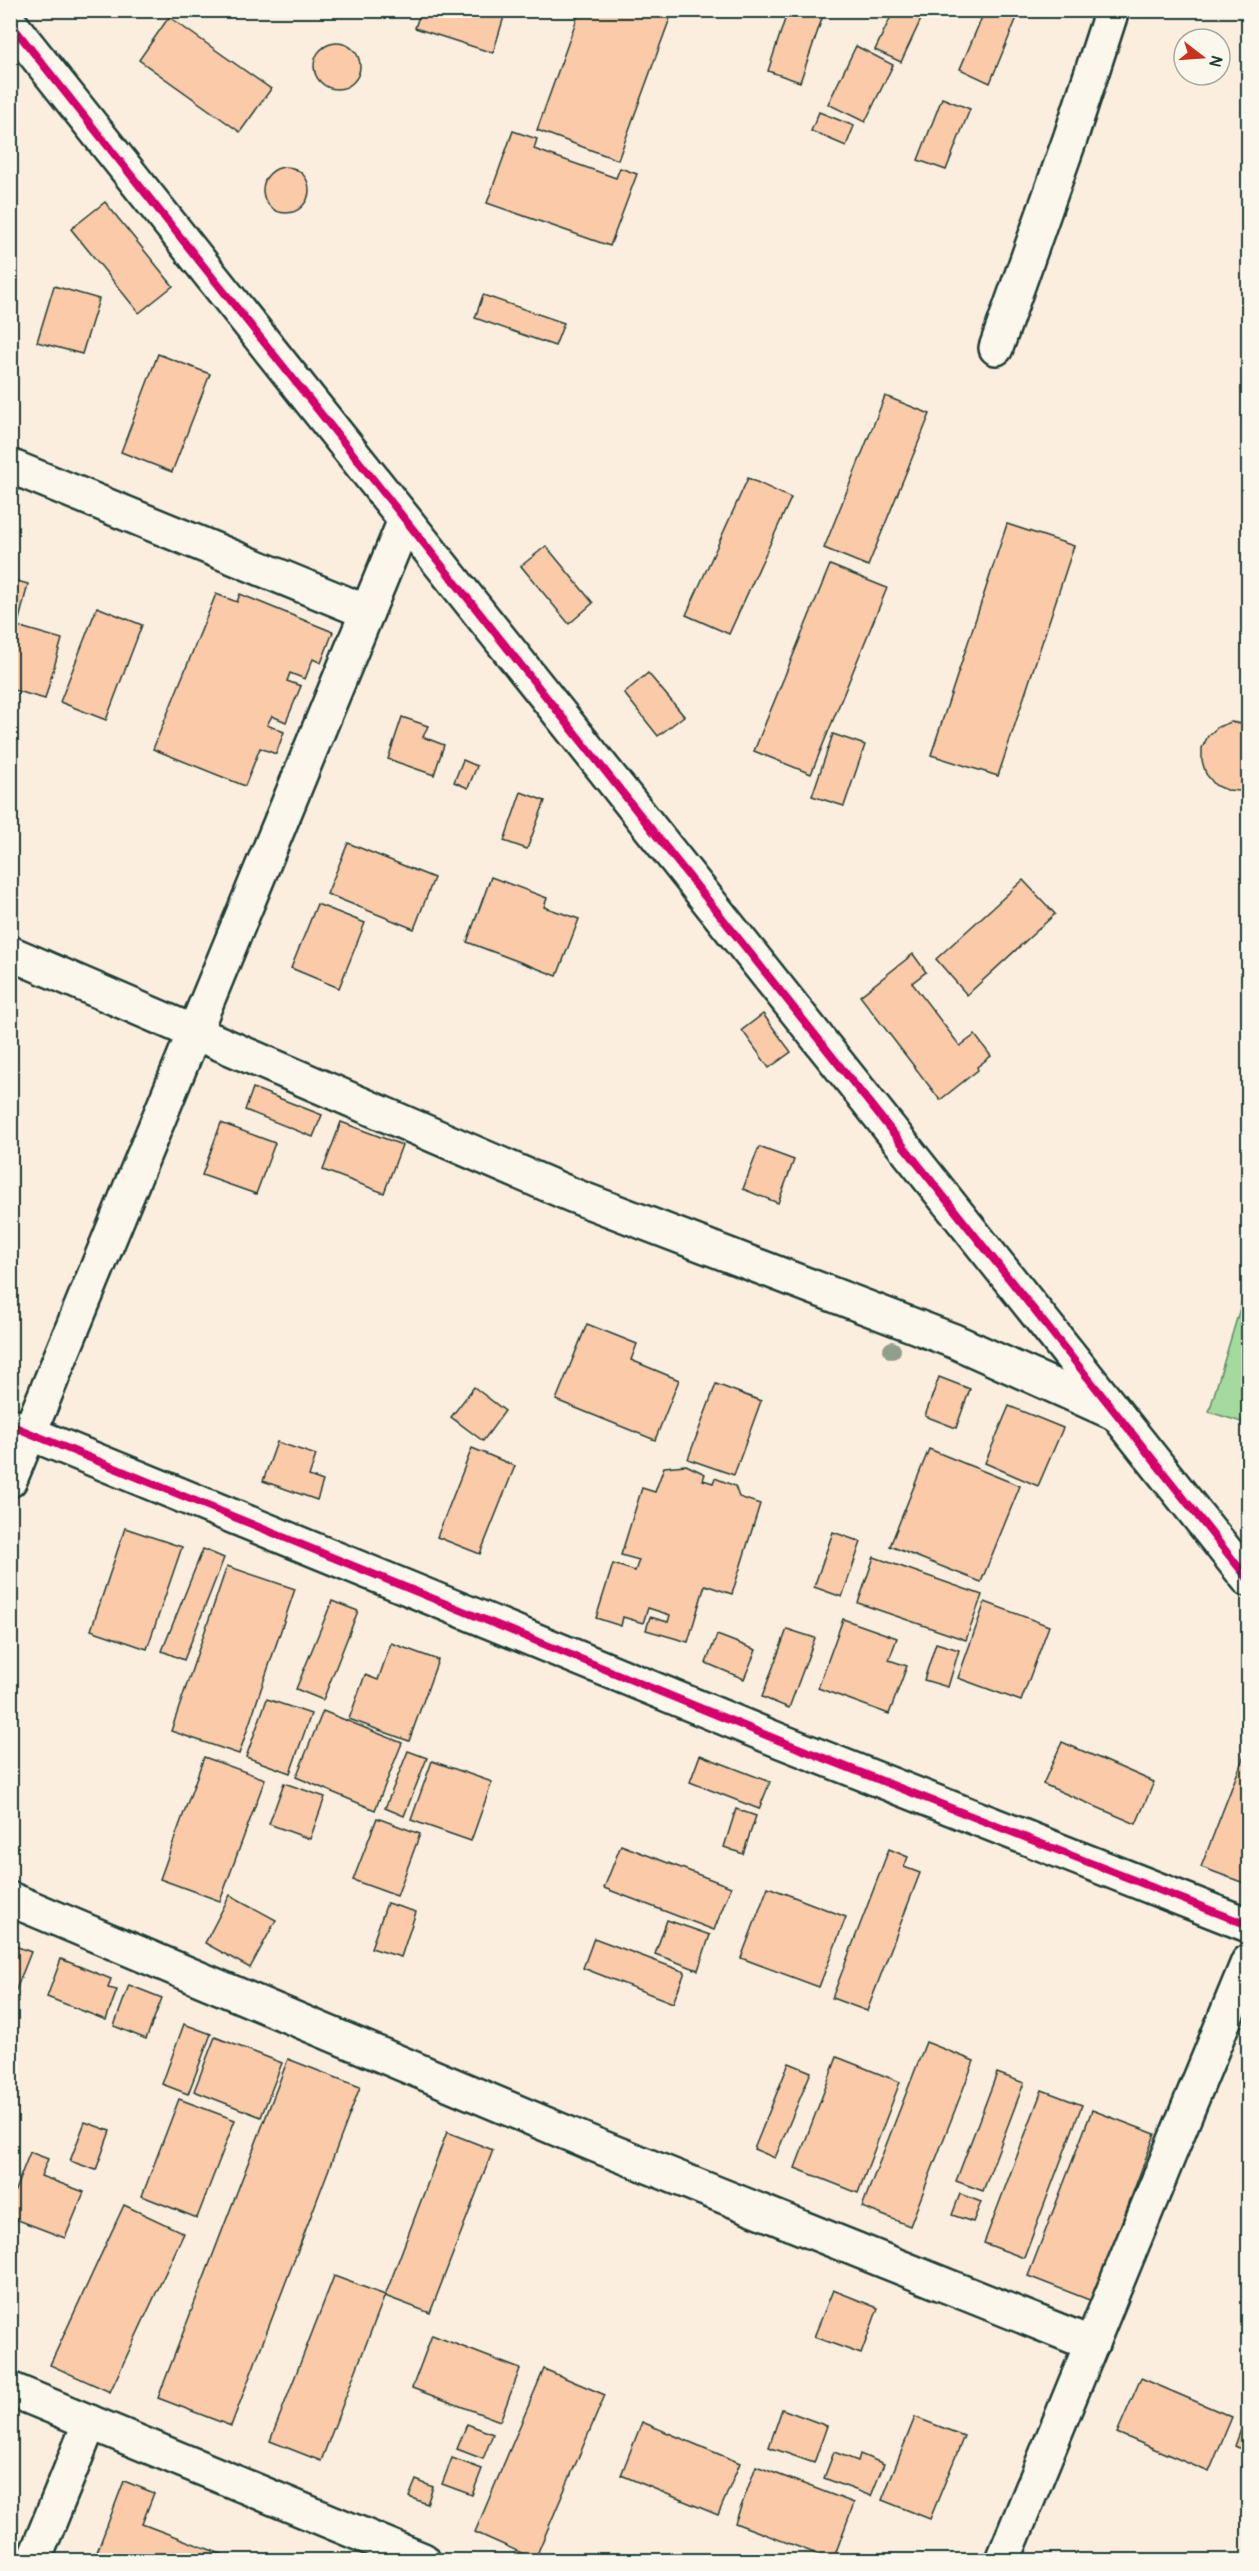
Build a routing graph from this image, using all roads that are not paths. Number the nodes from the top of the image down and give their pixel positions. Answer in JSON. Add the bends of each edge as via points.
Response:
{"nodes":[{"id":1,"x":1112,"y":10,"type":"edge"},
{"id":2,"x":10,"y":23,"type":"edge"},
{"id":3,"x":996,"y":348,"type":"dead end"},
{"id":4,"x":10,"y":466,"type":"edge"},
{"id":5,"x":405,"y":520,"type":"junction"},
{"id":6,"x":367,"y":612,"type":"junction"},
{"id":7,"x":10,"y":953,"type":"edge"},
{"id":8,"x":194,"y":1032,"type":"junction"},
{"id":9,"x":1114,"y":1413,"type":"junction"},
{"id":10,"x":20,"y":1429,"type":"edge"},
{"id":11,"x":10,"y":1480,"type":"edge"},
{"id":12,"x":1248,"y":1579,"type":"edge"},
{"id":13,"x":10,"y":1899,"type":"edge"},
{"id":14,"x":1248,"y":1925,"type":"edge"},
{"id":15,"x":1248,"y":1962,"type":"edge"},
{"id":16,"x":1092,"y":2344,"type":"junction"},
{"id":17,"x":10,"y":2390,"type":"edge"},
{"id":18,"x":90,"y":2422,"type":"junction"},
{"id":19,"x":34,"y":2560,"type":"edge"},
{"id":20,"x":423,"y":2560,"type":"edge"},
{"id":21,"x":1003,"y":2560,"type":"edge"}],
"edges":[{"from":1,"to":3,"type":"street"},
{"from":2,"to":5,"type":"street"},
{"from":4,"to":6,"type":"street"},
{"from":5,"to":6,"type":"street"},
{"from":5,"to":9,"type":"street"},
{"from":6,"to":8,"type":"street"},
{"from":7,"to":8,"type":"street"},
{"from":8,"to":9,"type":"street","via":[[572,1195],[954,1341]]},
{"from":8,"to":10,"type":"street"},
{"from":9,"to":12,"type":"street"},
{"from":10,"to":11,"type":"street"},
{"from":10,"to":14,"type":"street","via":[[778,1740]]},
{"from":13,"to":16,"type":"street","via":[[582,2139]]},
{"from":15,"to":16,"type":"street"},
{"from":16,"to":21,"type":"street"},
{"from":17,"to":18,"type":"street"},
{"from":18,"to":19,"type":"street"},
{"from":18,"to":20,"type":"street"}]}
